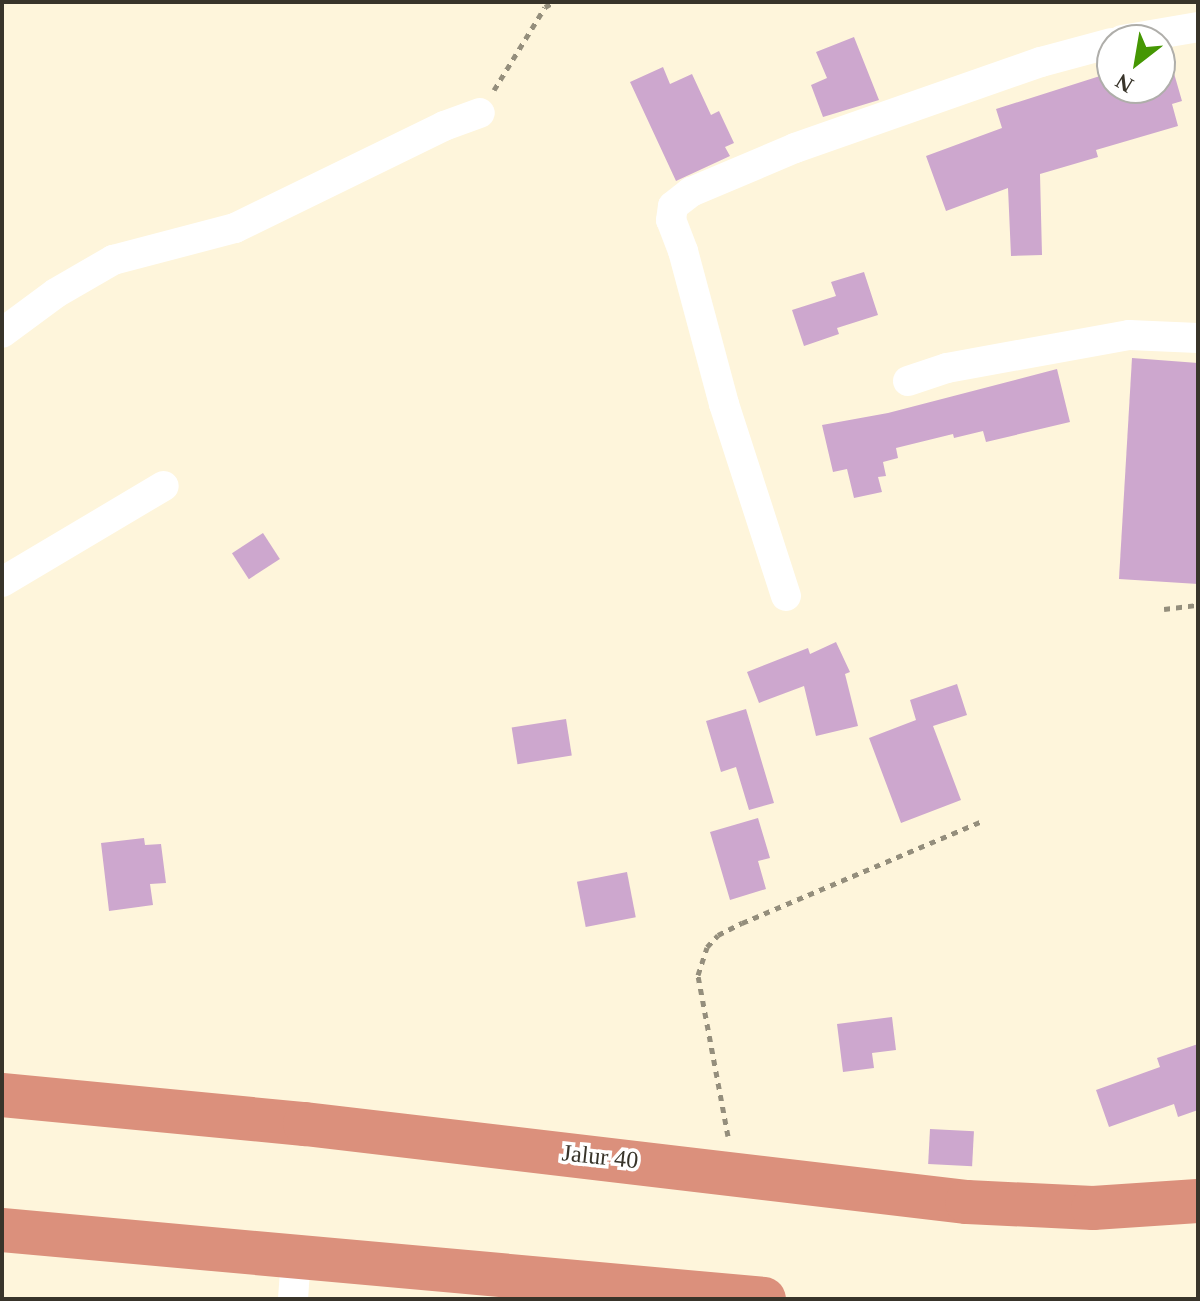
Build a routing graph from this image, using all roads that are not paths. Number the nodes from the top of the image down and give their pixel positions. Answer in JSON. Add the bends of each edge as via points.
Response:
{"nodes":[{"id":1,"x":1198,"y":27,"type":"edge"},
{"id":2,"x":1176,"y":31,"type":"edge"},
{"id":3,"x":1096,"y":47,"type":"edge"},
{"id":4,"x":480,"y":113,"type":"road end"},
{"id":5,"x":2,"y":333,"type":"edge"},
{"id":6,"x":1198,"y":338,"type":"edge"},
{"id":7,"x":908,"y":381,"type":"dead end"},
{"id":8,"x":164,"y":486,"type":"dead end"},
{"id":9,"x":2,"y":582,"type":"edge"},
{"id":10,"x":786,"y":596,"type":"dead end"},
{"id":11,"x":2,"y":1095,"type":"edge"},
{"id":12,"x":1198,"y":1201,"type":"edge"},
{"id":13,"x":2,"y":1230,"type":"edge"},
{"id":14,"x":295,"y":1278,"type":"edge"},
{"id":15,"x":764,"y":1299,"type":"edge"}],
"edges":[{"from":1,"to":2,"type":"street"},
{"from":3,"to":10,"type":"street","via":[[795,148],[691,192],[673,206],[671,220],[724,404]]},
{"from":4,"to":5,"type":"street","via":[[235,228],[113,260]]},
{"from":6,"to":7,"type":"street","via":[[1129,335],[947,368]]},
{"from":8,"to":9,"type":"street"},
{"from":11,"to":12,"type":"highway","name":"Jalur 40","via":[[733,1171],[967,1202],[1093,1208]]},
{"from":13,"to":14,"type":"highway"},
{"from":14,"to":15,"type":"highway"}]}
